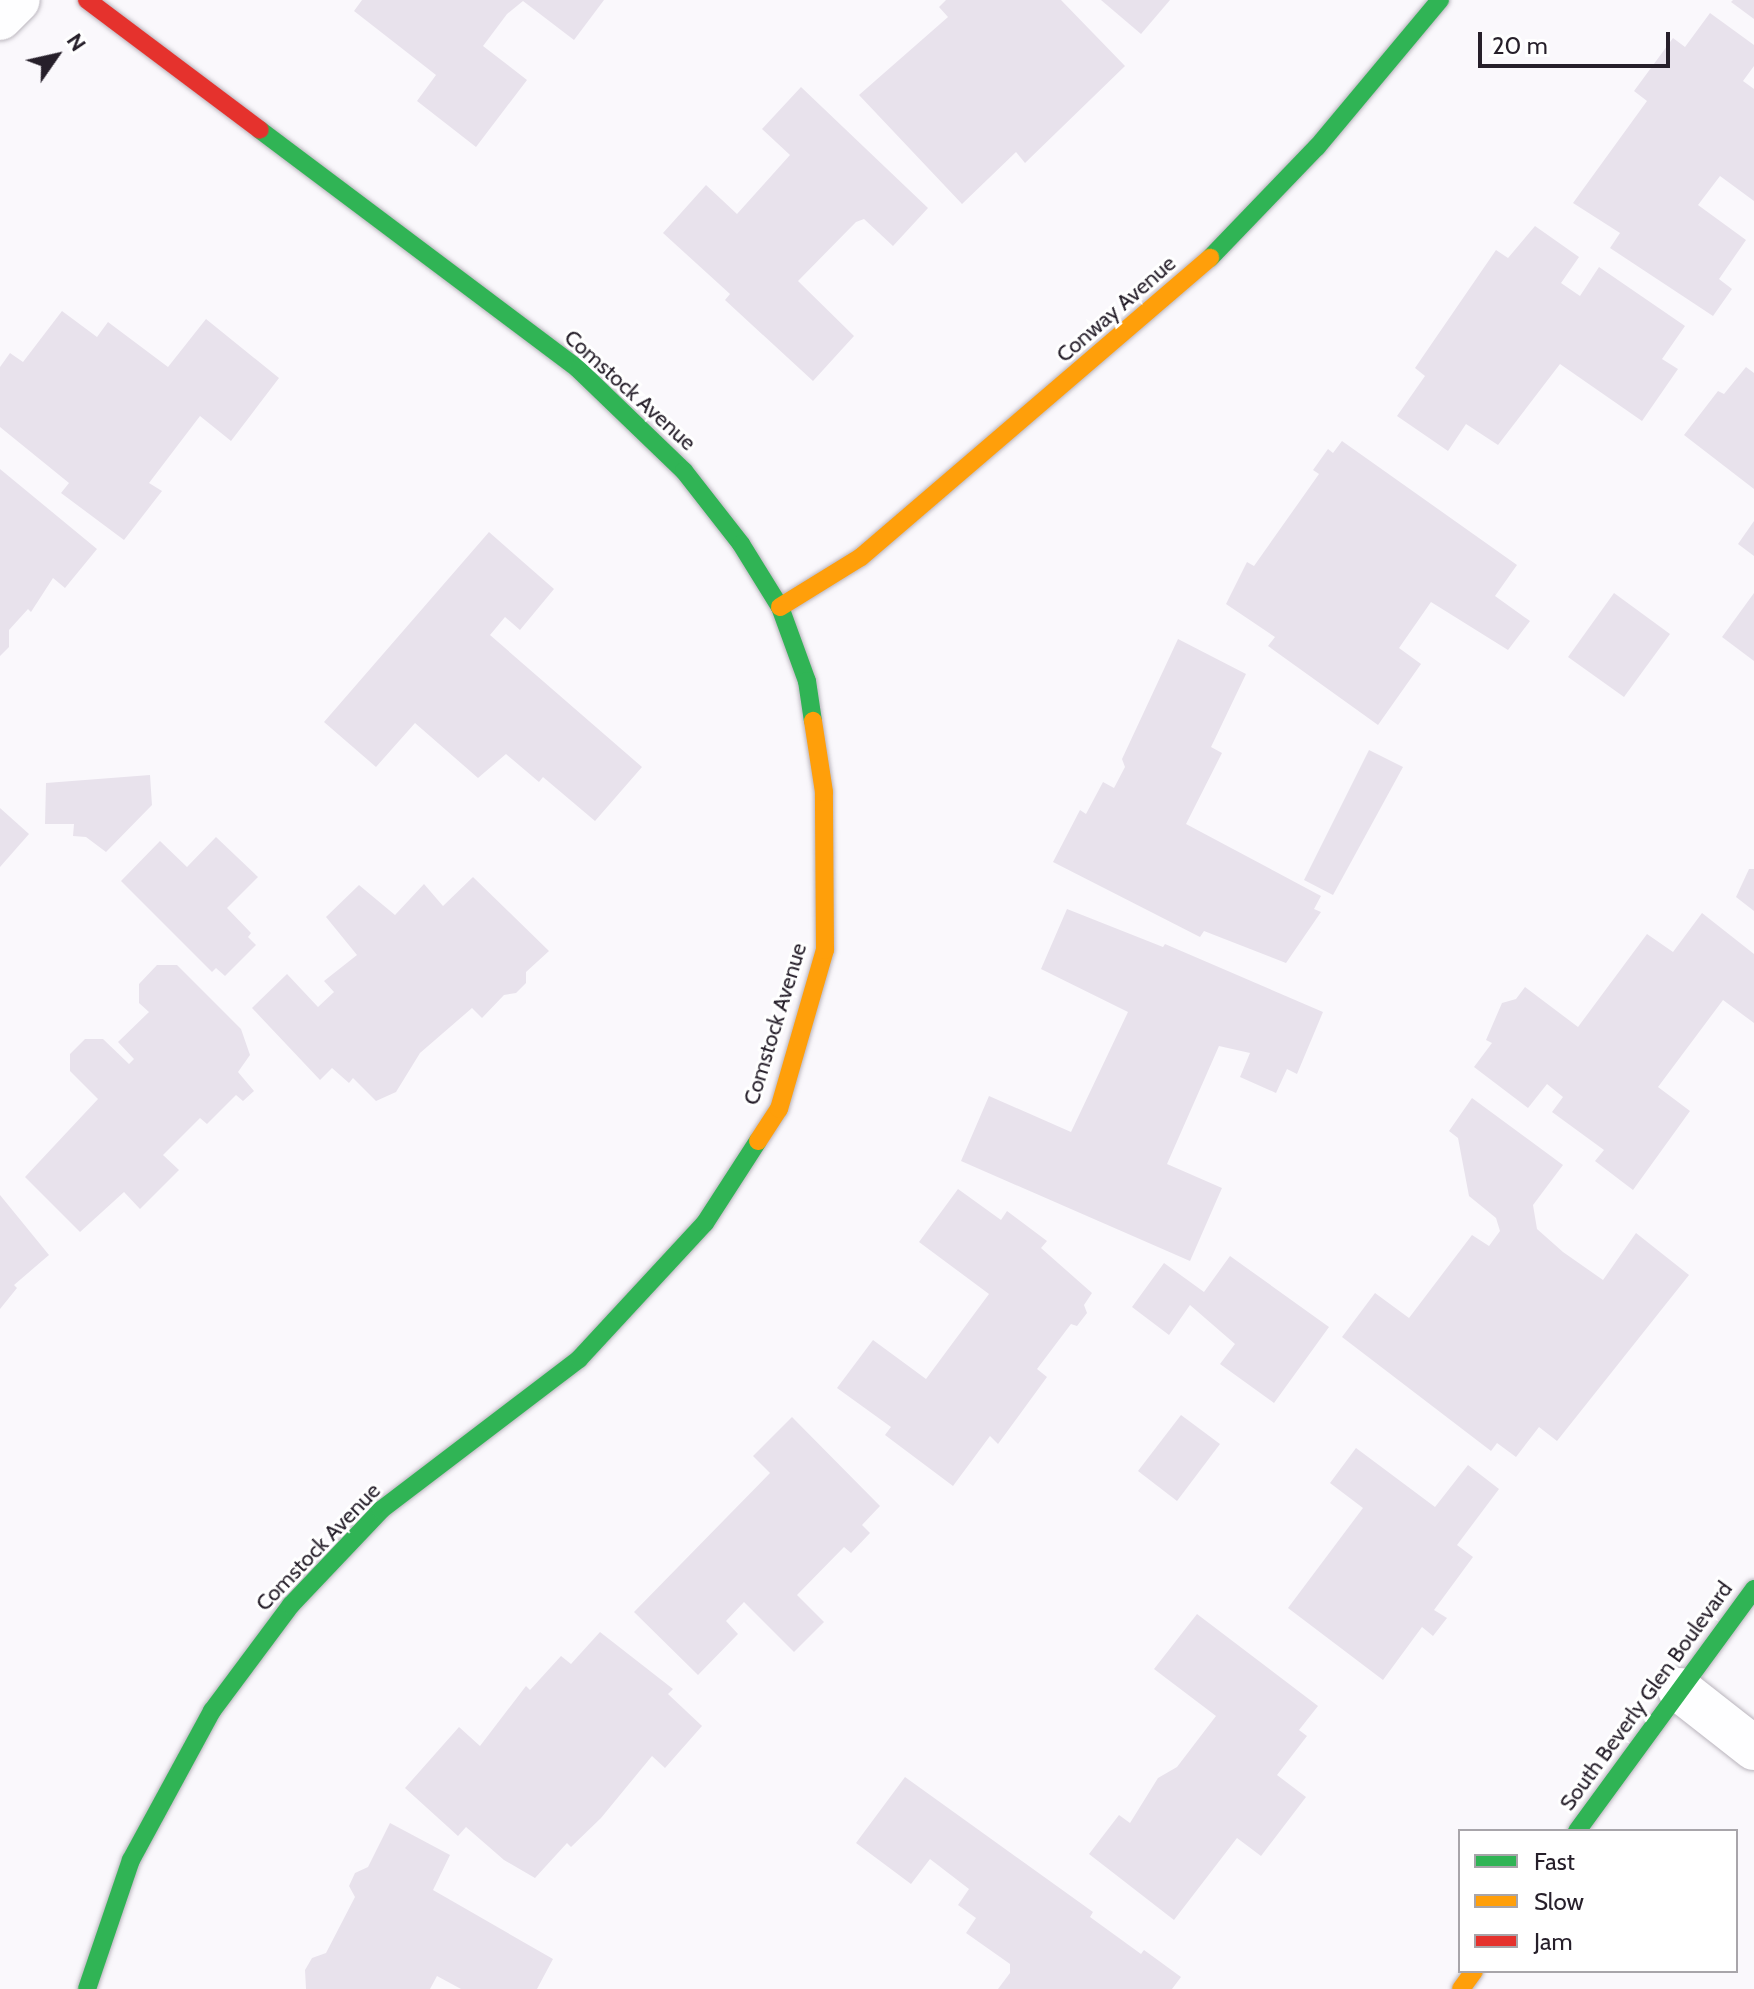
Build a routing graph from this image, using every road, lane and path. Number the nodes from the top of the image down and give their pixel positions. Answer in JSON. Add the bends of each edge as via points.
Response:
{"nodes":[{"id":1,"x":18,"y":0,"type":"edge"},
{"id":2,"x":87,"y":0,"type":"edge"},
{"id":3,"x":1440,"y":0,"type":"edge"},
{"id":4,"x":0,"y":18,"type":"edge"},
{"id":5,"x":780,"y":607,"type":"junction"},
{"id":6,"x":1754,"y":1589,"type":"edge"},
{"id":7,"x":1680,"y":1690,"type":"junction"},
{"id":8,"x":1754,"y":1748,"type":"edge"},
{"id":9,"x":1578,"y":1829,"type":"edge"},
{"id":10,"x":87,"y":1989,"type":"edge"}],
"edges":[{"from":1,"to":4,"type":"street"},
{"from":2,"to":5,"type":"street","name":"Comstock Avenue","via":[[578,369],[684,471],[741,544]]},
{"from":3,"to":5,"type":"street","name":"Conway Avenue","via":[[1317,147],[1191,278],[861,557]]},
{"from":5,"to":10,"type":"street","name":"Comstock Avenue","via":[[807,681],[824,792],[825,950],[779,1109],[705,1223],[579,1359],[381,1510],[291,1605],[212,1711],[131,1860]]},
{"from":6,"to":7,"type":"street","name":"South Beverly Glen Boulevard"},
{"from":7,"to":8,"type":"street"},
{"from":7,"to":9,"type":"street","name":"South Beverly Glen Boulevard"}]}
